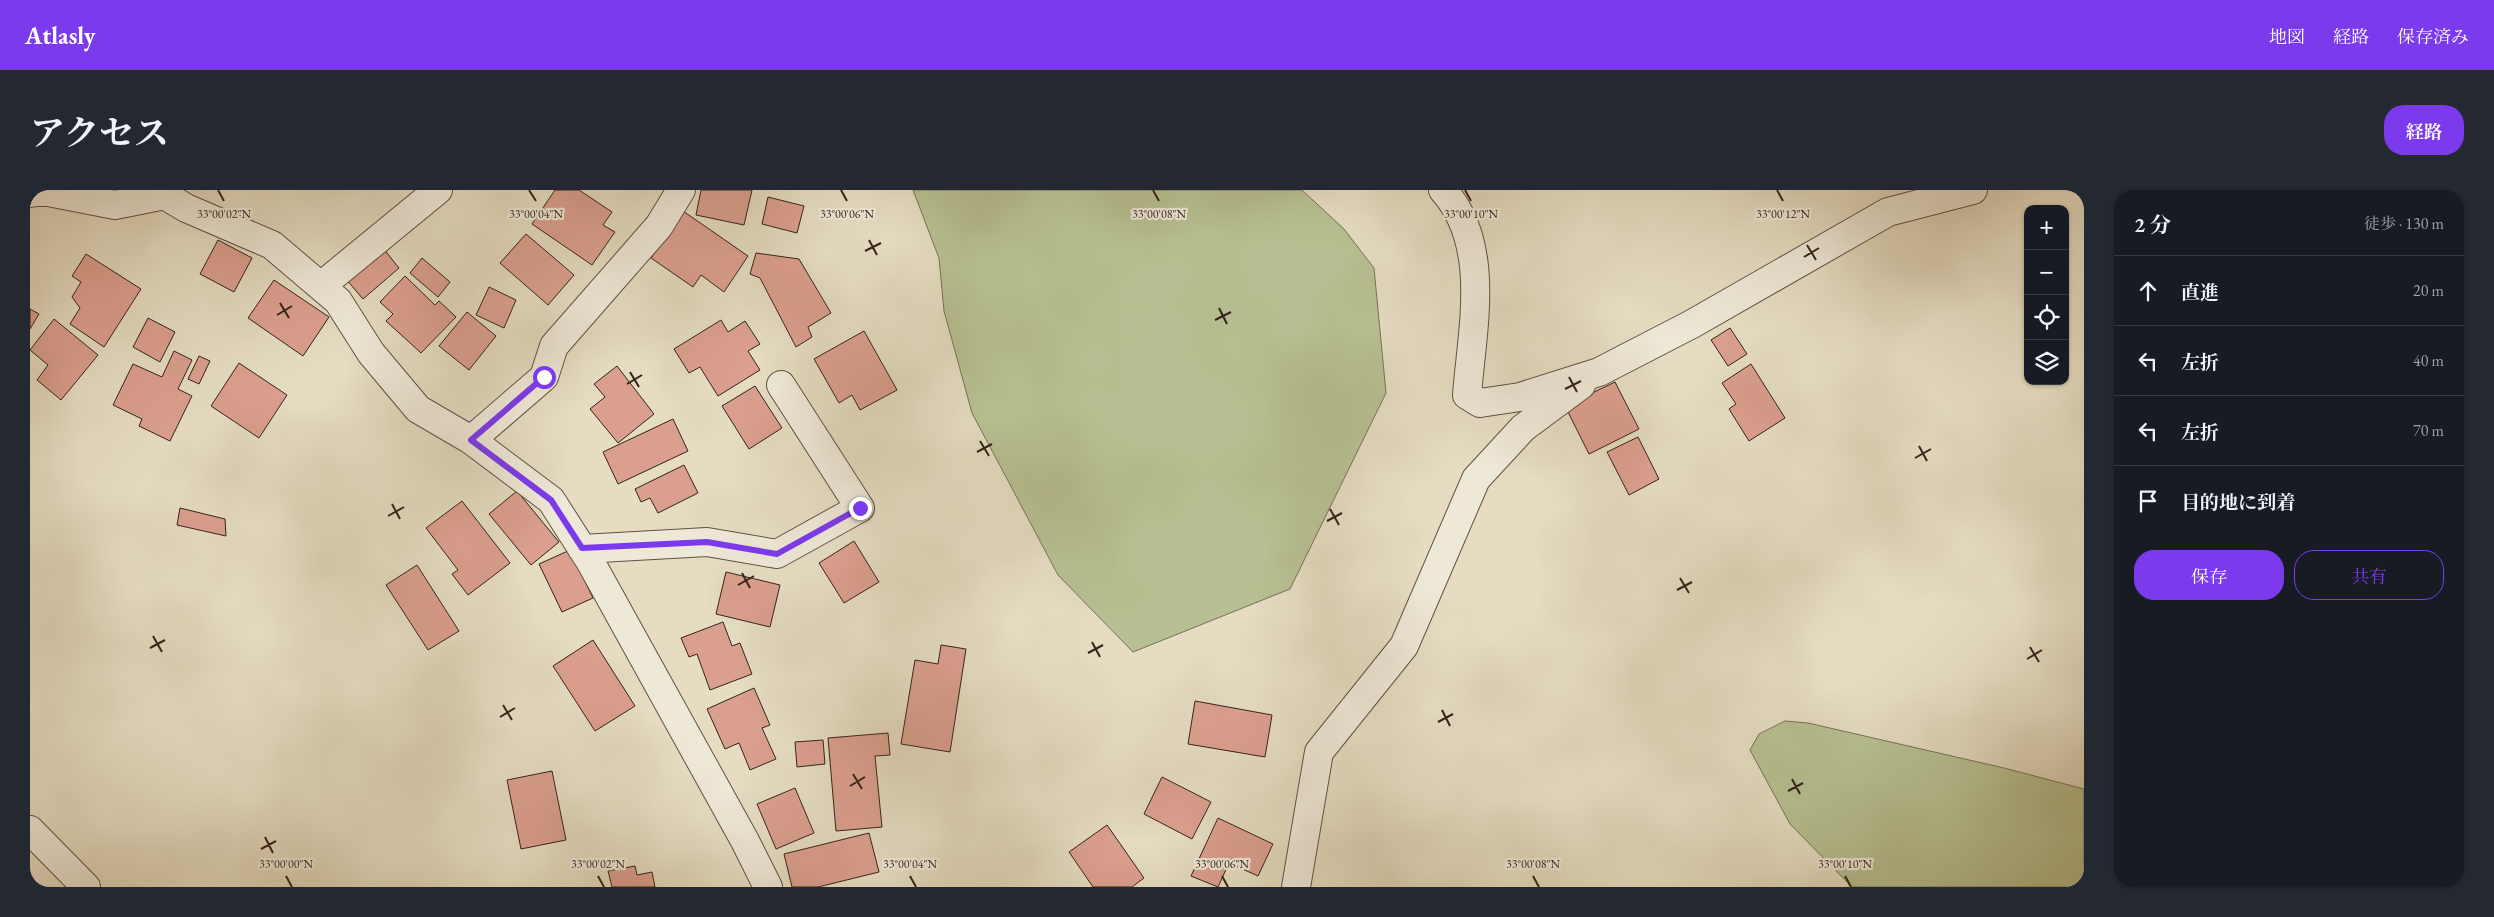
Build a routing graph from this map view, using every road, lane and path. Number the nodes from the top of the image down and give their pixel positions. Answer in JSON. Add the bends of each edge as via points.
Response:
{"nodes":[{"id":1,"x":438,"y":190,"type":"edge"},
{"id":2,"x":681,"y":190,"type":"edge"},
{"id":3,"x":1443,"y":190,"type":"edge"},
{"id":4,"x":1973,"y":190,"type":"edge"},
{"id":5,"x":30,"y":193,"type":"edge"},
{"id":6,"x":174,"y":196,"type":"edge"},
{"id":7,"x":320,"y":286,"type":"junction"},
{"id":8,"x":1600,"y":372,"type":"junction"},
{"id":9,"x":781,"y":385,"type":"dead end"},
{"id":10,"x":471,"y":440,"type":"junction"},
{"id":11,"x":582,"y":548,"type":"junction"},
{"id":12,"x":30,"y":830,"type":"edge"},
{"id":13,"x":86,"y":887,"type":"edge"},
{"id":14,"x":768,"y":887,"type":"edge"},
{"id":15,"x":1296,"y":887,"type":"edge"}],
"edges":[{"from":1,"to":7,"type":"street"},
{"from":2,"to":10,"type":"street","via":[[659,226],[554,346],[544,377]]},
{"from":3,"to":8,"type":"street","via":[[1466,228],[1476,274],[1467,395],[1480,403],[1520,397]]},
{"from":4,"to":8,"type":"street","via":[[1888,212],[1692,324]]},
{"from":5,"to":6,"type":"street","via":[[44,191],[115,205]]},
{"from":6,"to":7,"type":"street","via":[[272,245]]},
{"from":7,"to":10,"type":"street","via":[[338,301],[371,353],[418,409]]},
{"from":8,"to":15,"type":"street","via":[[1523,428],[1476,479],[1404,646],[1319,752]]},
{"from":9,"to":11,"type":"street","via":[[860,508],[777,554],[707,542]]},
{"from":10,"to":11,"type":"street","via":[[551,500]]},
{"from":11,"to":14,"type":"street"},
{"from":12,"to":13,"type":"street"}]}
